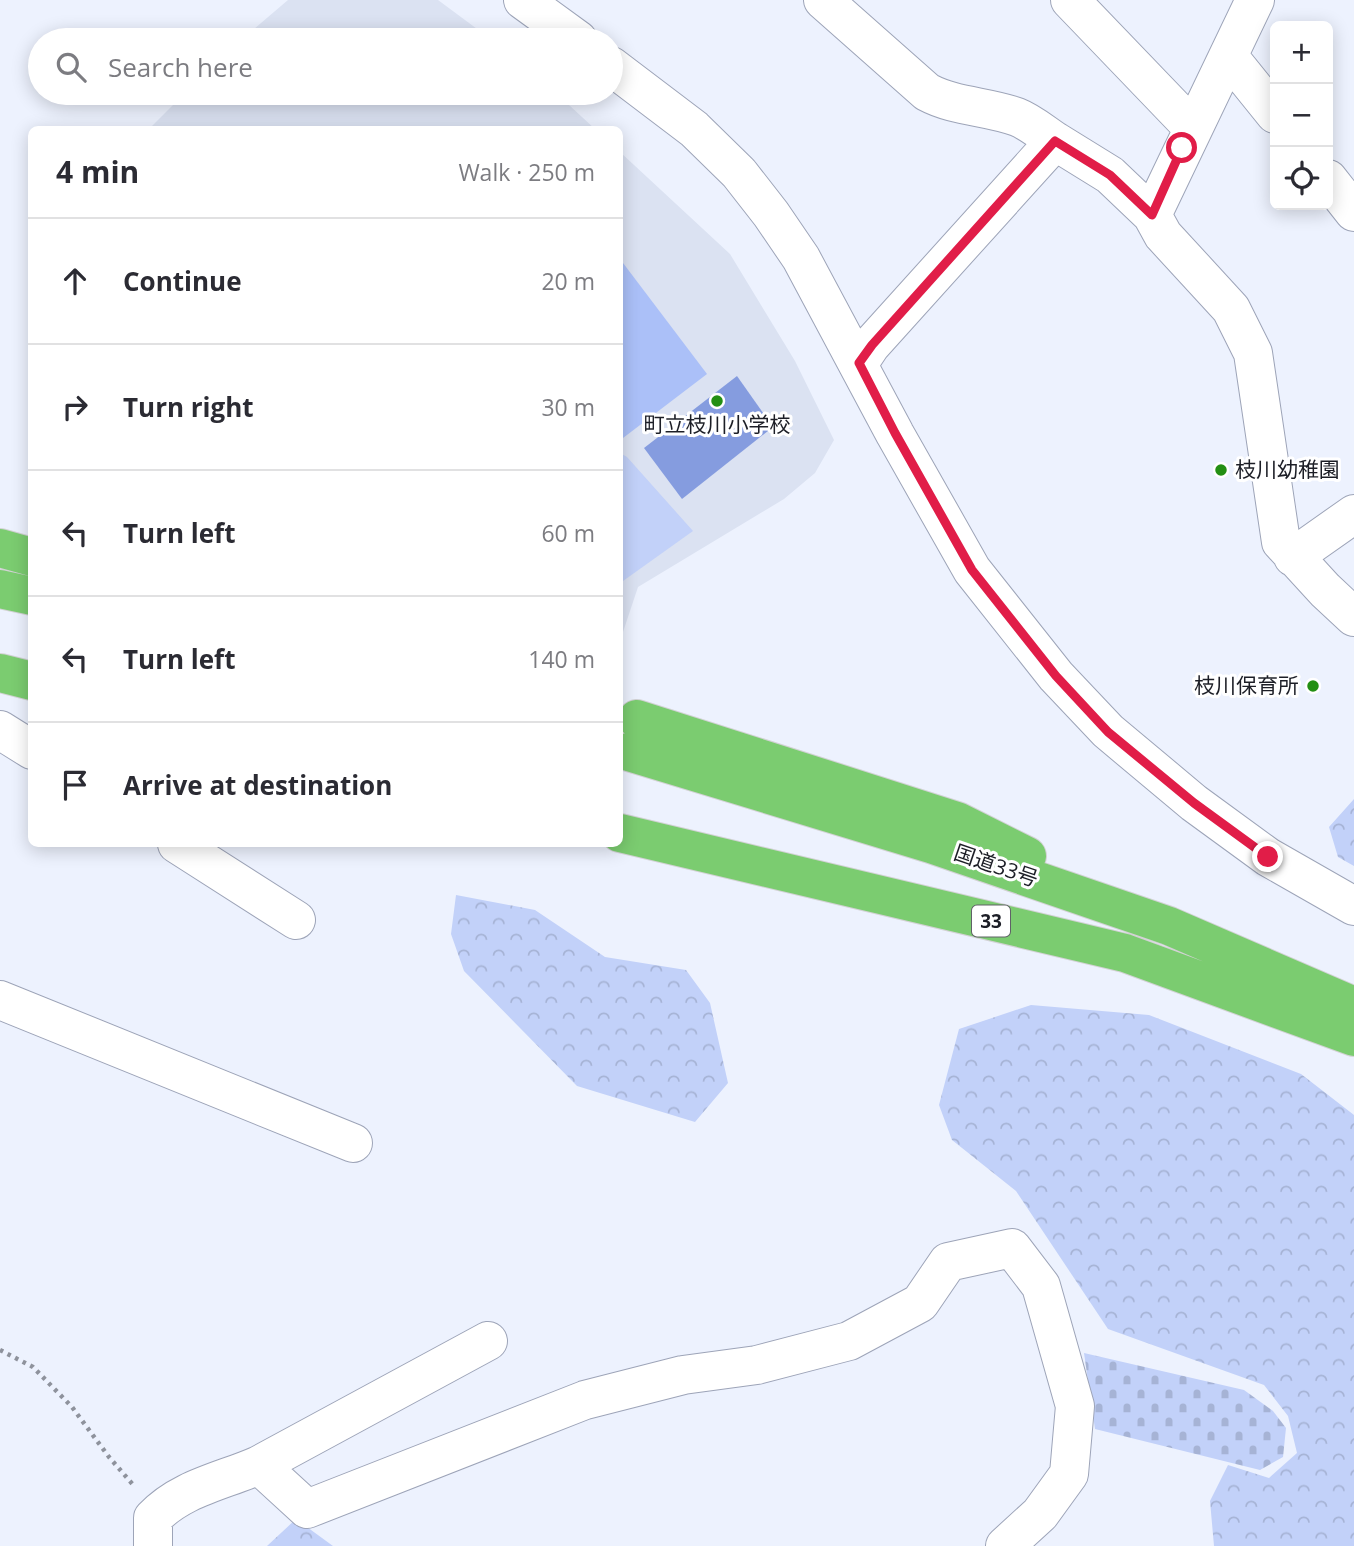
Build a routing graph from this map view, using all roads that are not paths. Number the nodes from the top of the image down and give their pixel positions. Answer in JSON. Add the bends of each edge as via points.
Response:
{"nodes":[{"id":1,"x":523,"y":0,"type":"edge"},
{"id":2,"x":823,"y":0,"type":"edge"},
{"id":3,"x":1070,"y":0,"type":"edge"},
{"id":4,"x":1255,"y":0,"type":"edge"},
{"id":5,"x":562,"y":28,"type":"edge"},
{"id":6,"x":1229,"y":57,"type":"junction"},
{"id":7,"x":623,"y":75,"type":"edge"},
{"id":8,"x":1270,"y":108,"type":"edge"},
{"id":9,"x":1192,"y":127,"type":"junction"},
{"id":10,"x":1055,"y":141,"type":"junction"},
{"id":11,"x":1333,"y":186,"type":"edge"},
{"id":12,"x":1354,"y":212,"type":"edge"},
{"id":13,"x":1152,"y":215,"type":"junction"},
{"id":14,"x":859,"y":363,"type":"junction"},
{"id":15,"x":1354,"y":514,"type":"edge"},
{"id":16,"x":0,"y":548,"type":"edge"},
{"id":17,"x":28,"y":555,"type":"edge"},
{"id":18,"x":1293,"y":557,"type":"junction"},
{"id":19,"x":0,"y":589,"type":"edge"},
{"id":20,"x":28,"y":595,"type":"edge"},
{"id":21,"x":1354,"y":617,"type":"edge"},
{"id":22,"x":0,"y":673,"type":"edge"},
{"id":23,"x":28,"y":680,"type":"edge"},
{"id":24,"x":0,"y":730,"type":"edge"},
{"id":25,"x":633,"y":736,"type":"dead end"},
{"id":26,"x":28,"y":748,"type":"edge"},
{"id":27,"x":623,"y":834,"type":"edge"},
{"id":28,"x":182,"y":847,"type":"edge"},
{"id":29,"x":1354,"y":906,"type":"edge"},
{"id":30,"x":296,"y":920,"type":"dead end"},
{"id":31,"x":0,"y":1000,"type":"edge"},
{"id":32,"x":1354,"y":1006,"type":"edge"},
{"id":33,"x":1354,"y":1037,"type":"edge"},
{"id":34,"x":353,"y":1143,"type":"dead end"},
{"id":35,"x":488,"y":1341,"type":"dead end"},
{"id":36,"x":259,"y":1465,"type":"junction"},
{"id":37,"x":153,"y":1532,"type":"edge"},
{"id":38,"x":1005,"y":1546,"type":"edge"}],
"edges":[{"from":1,"to":5,"type":"street"},
{"from":2,"to":10,"type":"street","via":[[926,92],[944,101],[1020,118]]},
{"from":3,"to":9,"type":"street"},
{"from":4,"to":6,"type":"street"},
{"from":6,"to":8,"type":"street"},
{"from":6,"to":9,"type":"street"},
{"from":7,"to":14,"type":"street","via":[[694,129],[739,173],[801,258]]},
{"from":9,"to":13,"type":"street"},
{"from":10,"to":13,"type":"street","via":[[1110,175]]},
{"from":10,"to":14,"type":"street"},
{"from":11,"to":12,"type":"street"},
{"from":13,"to":18,"type":"street","via":[[1163,235],[1231,309],[1253,353],[1281,542]]},
{"from":14,"to":29,"type":"street","via":[[972,570],[1056,676],[1108,732],[1194,803],[1268,857]]},
{"from":15,"to":18,"type":"street"},
{"from":16,"to":17,"type":"highway"},
{"from":18,"to":21,"type":"street"},
{"from":19,"to":20,"type":"highway"},
{"from":22,"to":23,"type":"highway"},
{"from":24,"to":26,"type":"street"},
{"from":25,"to":32,"type":"highway","via":[[957,821],[1169,926]]},
{"from":27,"to":33,"type":"highway","number":"33","via":[[1125,953]]},
{"from":28,"to":30,"type":"street"},
{"from":31,"to":34,"type":"street"},
{"from":35,"to":36,"type":"street"},
{"from":36,"to":37,"type":"street","via":[[165,1504]]},
{"from":36,"to":38,"type":"street","via":[[307,1508],[585,1400],[849,1341],[920,1303],[947,1262],[1012,1248],[1041,1286],[1075,1406],[1069,1474],[1040,1514]]}]}
